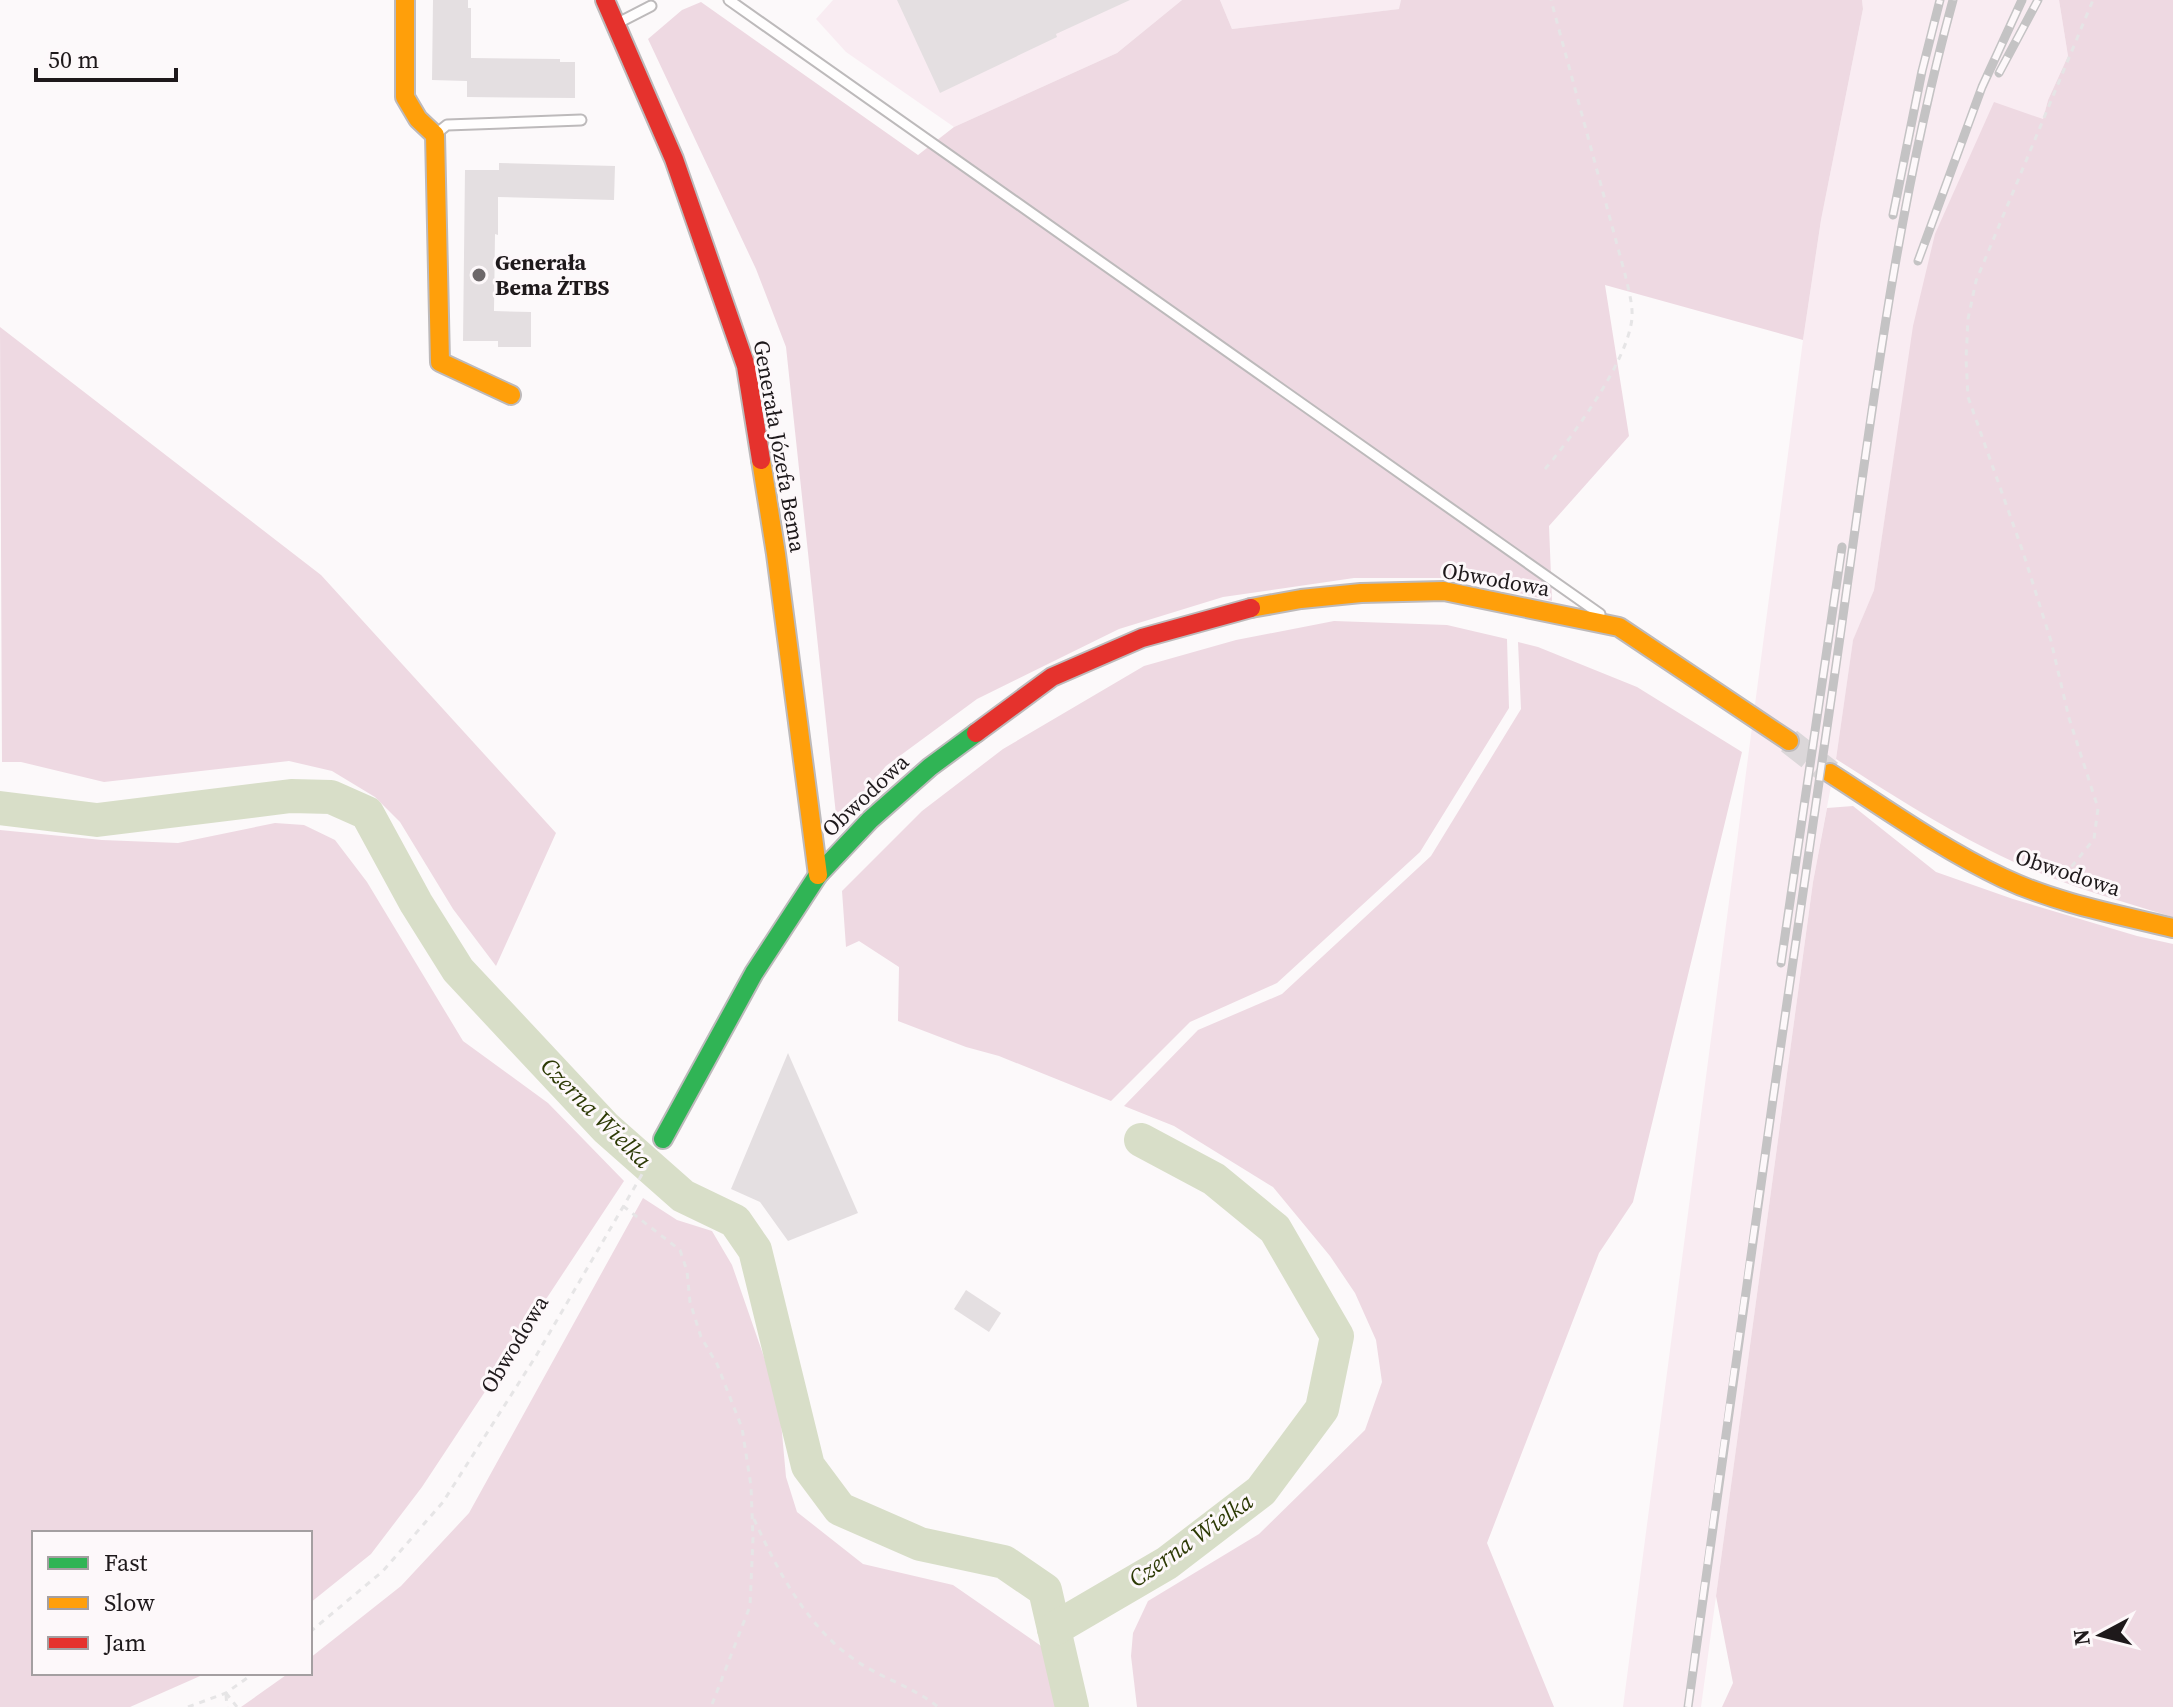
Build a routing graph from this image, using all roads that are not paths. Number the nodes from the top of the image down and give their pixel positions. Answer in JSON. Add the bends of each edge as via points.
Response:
{"nodes":[{"id":1,"x":405,"y":0,"type":"edge"},
{"id":2,"x":605,"y":0,"type":"edge"},
{"id":3,"x":729,"y":0,"type":"edge"},
{"id":4,"x":651,"y":6,"type":"dead end"},
{"id":5,"x":616,"y":25,"type":"junction"},
{"id":6,"x":581,"y":120,"type":"dead end"},
{"id":7,"x":435,"y":135,"type":"junction"},
{"id":8,"x":511,"y":395,"type":"dead end"},
{"id":9,"x":1619,"y":627,"type":"junction"},
{"id":10,"x":1789,"y":741,"type":"tunnel mouth"},
{"id":11,"x":1830,"y":773,"type":"tunnel mouth"},
{"id":12,"x":818,"y":875,"type":"junction"},
{"id":13,"x":2173,"y":928,"type":"edge"},
{"id":14,"x":663,"y":1139,"type":"road end"}],
"edges":[{"from":1,"to":7,"type":"street","via":[[405,97]]},
{"from":2,"to":5,"type":"street","name":"Generała Józefa Bema"},
{"from":3,"to":9,"type":"lane"},
{"from":4,"to":5,"type":"lane"},
{"from":5,"to":12,"type":"street","name":"Generała Józefa Bema","via":[[674,159],[746,366]]},
{"from":6,"to":7,"type":"lane","via":[[447,125]]},
{"from":7,"to":8,"type":"street","via":[[440,362]]},
{"from":9,"to":10,"type":"street","name":"Obwodowa"},
{"from":9,"to":12,"type":"street","name":"Obwodowa","via":[[1444,591],[1389,592],[1245,609],[1142,638],[1052,677],[930,767]]},
{"from":11,"to":13,"type":"street","name":"Obwodowa","via":[[2006,879]]},
{"from":12,"to":14,"type":"street","name":"Obwodowa","via":[[754,973]]}]}
